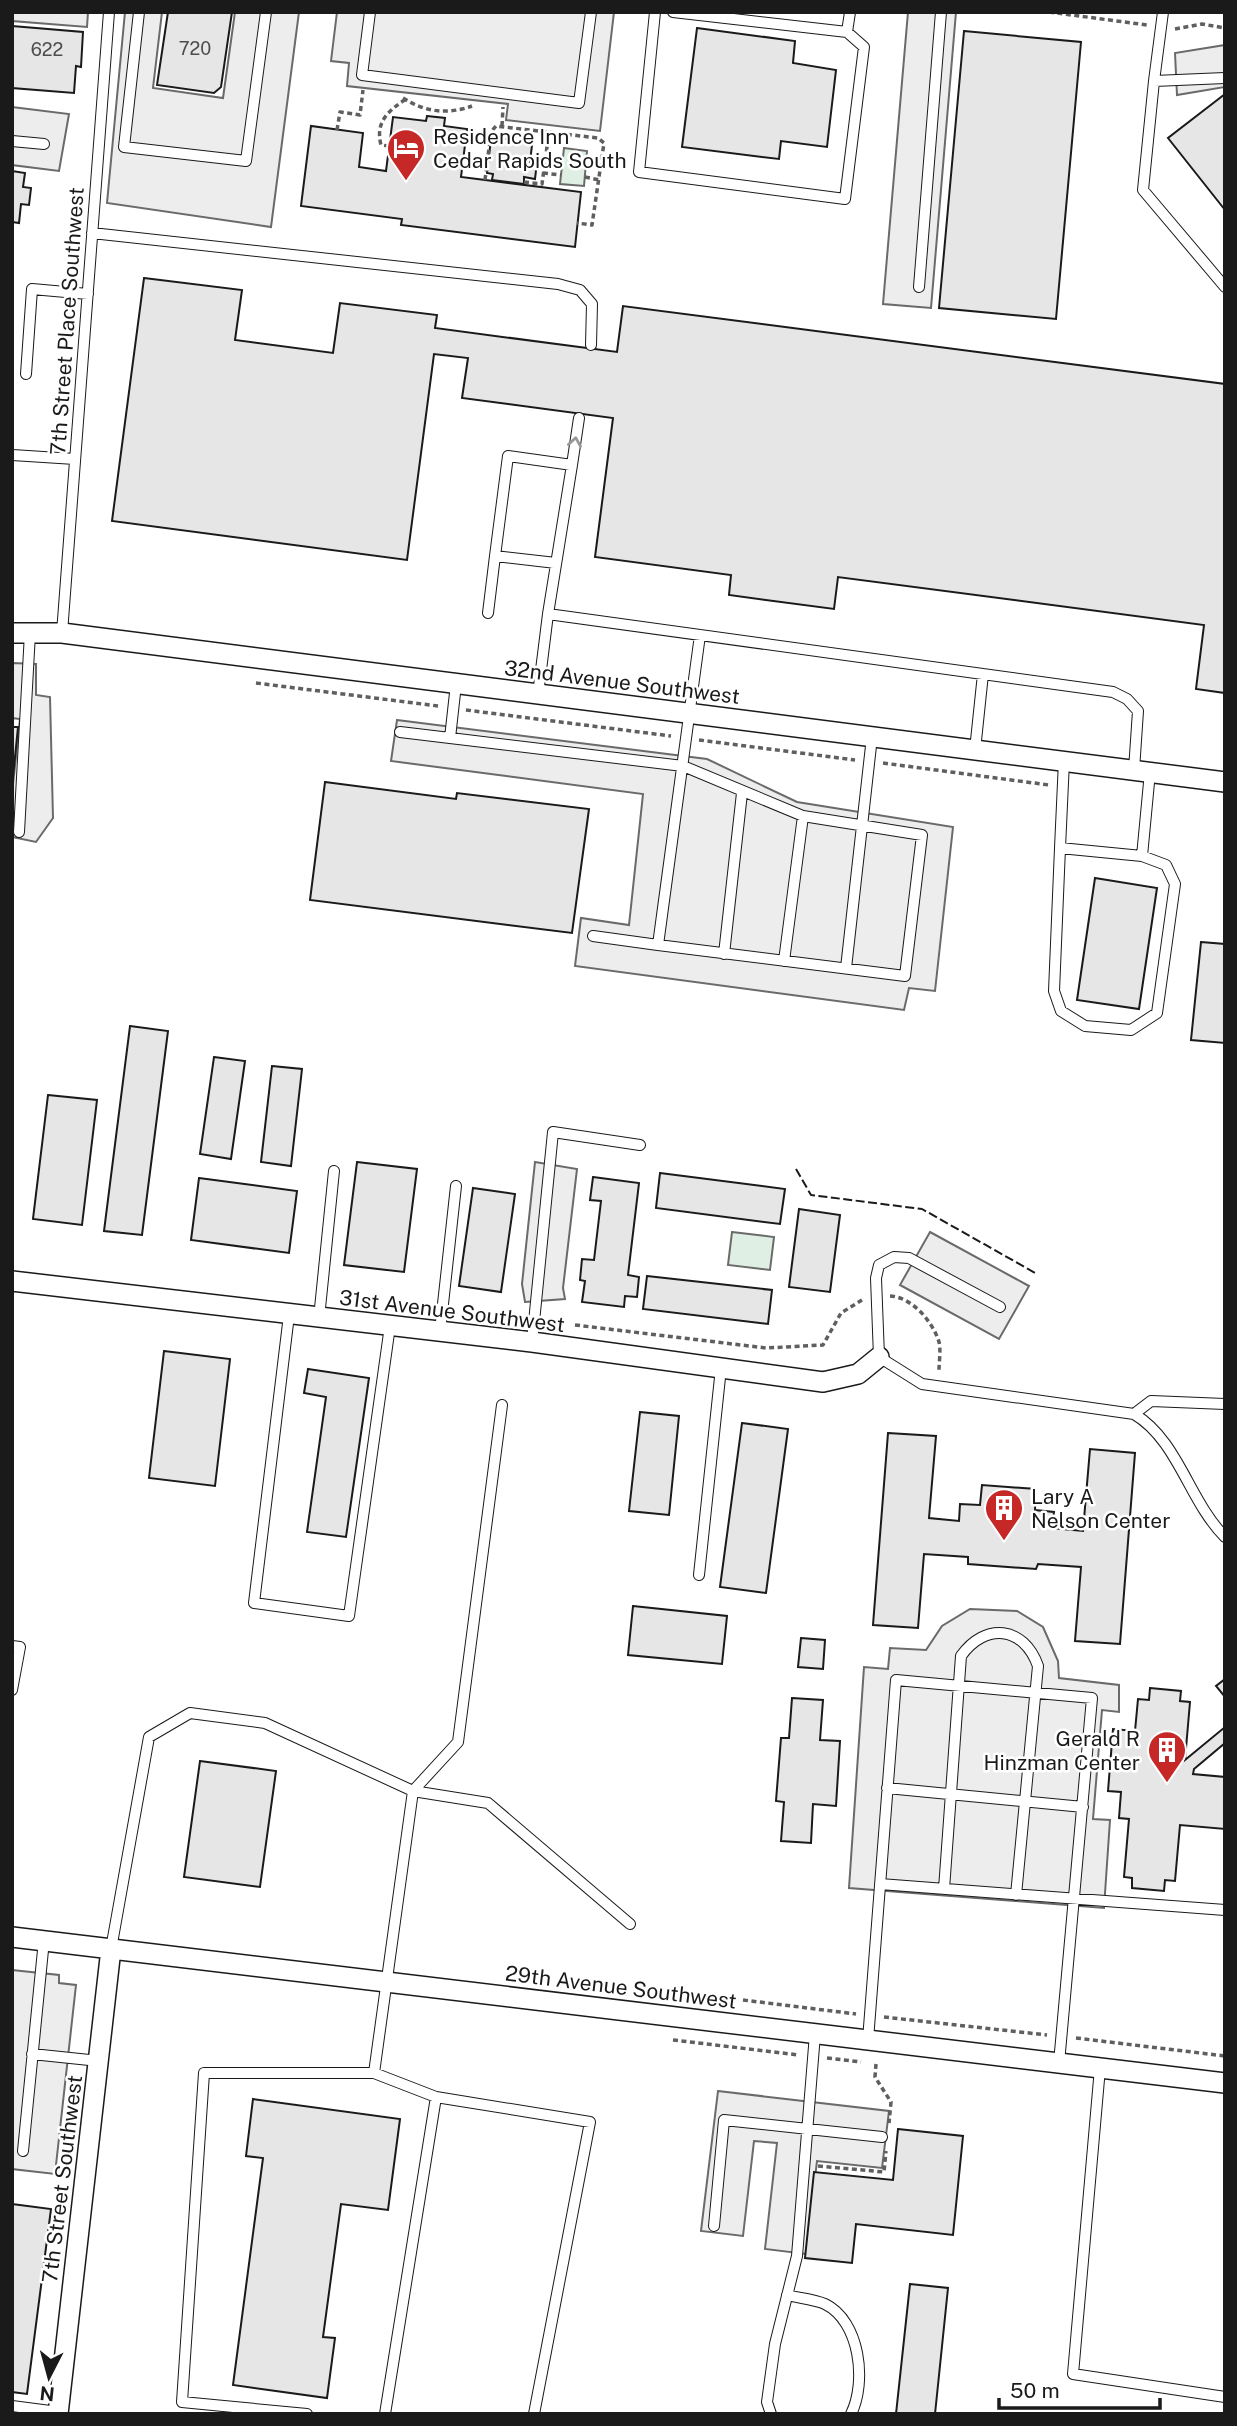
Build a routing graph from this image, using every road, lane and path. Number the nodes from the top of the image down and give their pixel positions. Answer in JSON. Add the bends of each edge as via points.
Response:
{"nodes":[{"id":1,"x":109,"y":12,"type":"edge"},
{"id":2,"x":139,"y":12,"type":"edge"},
{"id":3,"x":266,"y":12,"type":"edge"},
{"id":4,"x":370,"y":12,"type":"edge"},
{"id":5,"x":591,"y":12,"type":"edge"},
{"id":6,"x":656,"y":12,"type":"edge"},
{"id":7,"x":673,"y":12,"type":"edge"},
{"id":8,"x":850,"y":12,"type":"edge"},
{"id":9,"x":941,"y":12,"type":"edge"},
{"id":10,"x":1049,"y":12,"type":"edge"},
{"id":11,"x":1163,"y":12,"type":"edge"},
{"id":12,"x":1161,"y":27,"type":"junction"},
{"id":13,"x":1225,"y":28,"type":"edge"},
{"id":14,"x":847,"y":32,"type":"junction"},
{"id":15,"x":1225,"y":78,"type":"edge"},
{"id":16,"x":1154,"y":82,"type":"junction"},
{"id":17,"x":363,"y":89,"type":"dead end"},
{"id":18,"x":397,"y":94,"type":"dead end"},
{"id":19,"x":406,"y":99,"type":"junction"},
{"id":20,"x":480,"y":104,"type":"dead end"},
{"id":21,"x":500,"y":106,"type":"dead end"},
{"id":22,"x":502,"y":126,"type":"junction"},
{"id":23,"x":337,"y":130,"type":"dead end"},
{"id":24,"x":549,"y":132,"type":"junction"},
{"id":25,"x":12,"y":141,"type":"edge"},
{"id":26,"x":44,"y":144,"type":"dead end"},
{"id":27,"x":389,"y":146,"type":"dead end"},
{"id":28,"x":544,"y":173,"type":"junction"},
{"id":29,"x":561,"y":175,"type":"dead end"},
{"id":30,"x":584,"y":177,"type":"dead end"},
{"id":31,"x":485,"y":180,"type":"dead end"},
{"id":32,"x":598,"y":180,"type":"junction"},
{"id":33,"x":524,"y":182,"type":"dead end"},
{"id":34,"x":577,"y":223,"type":"dead end"},
{"id":35,"x":92,"y":233,"type":"junction"},
{"id":36,"x":919,"y":287,"type":"dead end"},
{"id":37,"x":1225,"y":288,"type":"edge"},
{"id":38,"x":88,"y":294,"type":"junction"},
{"id":39,"x":591,"y":345,"type":"dead end"},
{"id":40,"x":26,"y":374,"type":"dead end"},
{"id":41,"x":579,"y":418,"type":"dead end"},
{"id":42,"x":12,"y":455,"type":"edge"},
{"id":43,"x":75,"y":459,"type":"junction"},
{"id":44,"x":572,"y":465,"type":"junction"},
{"id":45,"x":495,"y":556,"type":"junction"},
{"id":46,"x":556,"y":563,"type":"junction"},
{"id":47,"x":488,"y":613,"type":"dead end"},
{"id":48,"x":548,"y":614,"type":"junction"},
{"id":49,"x":21,"y":633,"type":"edge"},
{"id":50,"x":62,"y":634,"type":"junction"},
{"id":51,"x":700,"y":635,"type":"junction"},
{"id":52,"x":984,"y":674,"type":"junction"},
{"id":53,"x":256,"y":683,"type":"dead end"},
{"id":54,"x":456,"y":684,"type":"junction"},
{"id":55,"x":538,"y":694,"type":"junction"},
{"id":56,"x":454,"y":708,"type":"junction"},
{"id":57,"x":689,"y":713,"type":"junction"},
{"id":58,"x":400,"y":732,"type":"dead end"},
{"id":59,"x":872,"y":737,"type":"junction"},
{"id":60,"x":450,"y":738,"type":"junction"},
{"id":61,"x":686,"y":738,"type":"junction"},
{"id":62,"x":975,"y":750,"type":"junction"},
{"id":63,"x":1064,"y":761,"type":"junction"},
{"id":64,"x":870,"y":762,"type":"junction"},
{"id":65,"x":683,"y":766,"type":"junction"},
{"id":66,"x":1142,"y":771,"type":"junction"},
{"id":67,"x":1225,"y":782,"type":"edge"},
{"id":68,"x":1063,"y":786,"type":"junction"},
{"id":69,"x":742,"y":793,"type":"junction"},
{"id":70,"x":803,"y":816,"type":"junction"},
{"id":71,"x":862,"y":826,"type":"junction"},
{"id":72,"x":19,"y":832,"type":"dead end"},
{"id":73,"x":1060,"y":848,"type":"junction"},
{"id":74,"x":1142,"y":856,"type":"junction"},
{"id":75,"x":593,"y":936,"type":"dead end"},
{"id":76,"x":658,"y":946,"type":"junction"},
{"id":77,"x":724,"y":954,"type":"junction"},
{"id":78,"x":785,"y":961,"type":"junction"},
{"id":79,"x":846,"y":968,"type":"junction"},
{"id":80,"x":640,"y":1145,"type":"dead end"},
{"id":81,"x":334,"y":1171,"type":"dead end"},
{"id":82,"x":456,"y":1186,"type":"dead end"},
{"id":83,"x":12,"y":1281,"type":"edge"},
{"id":84,"x":877,"y":1297,"type":"junction"},
{"id":85,"x":1000,"y":1307,"type":"dead end"},
{"id":86,"x":289,"y":1315,"type":"junction"},
{"id":87,"x":319,"y":1319,"type":"junction"},
{"id":88,"x":535,"y":1320,"type":"junction"},
{"id":89,"x":390,"y":1326,"type":"junction"},
{"id":90,"x":440,"y":1331,"type":"junction"},
{"id":91,"x":532,"y":1342,"type":"junction"},
{"id":92,"x":879,"y":1357,"type":"junction"},
{"id":93,"x":722,"y":1368,"type":"junction"},
{"id":94,"x":939,"y":1371,"type":"dead end"},
{"id":95,"x":1225,"y":1404,"type":"edge"},
{"id":96,"x":502,"y":1405,"type":"dead end"},
{"id":97,"x":1134,"y":1414,"type":"junction"},
{"id":98,"x":1225,"y":1537,"type":"edge"},
{"id":99,"x":699,"y":1575,"type":"dead end"},
{"id":100,"x":12,"y":1646,"type":"edge"},
{"id":101,"x":959,"y":1686,"type":"junction"},
{"id":102,"x":12,"y":1690,"type":"edge"},
{"id":103,"x":1034,"y":1693,"type":"junction"},
{"id":104,"x":887,"y":1788,"type":"junction"},
{"id":105,"x":413,"y":1791,"type":"junction"},
{"id":106,"x":951,"y":1794,"type":"junction"},
{"id":107,"x":1023,"y":1801,"type":"junction"},
{"id":108,"x":1083,"y":1807,"type":"junction"},
{"id":109,"x":880,"y":1884,"type":"junction"},
{"id":110,"x":944,"y":1889,"type":"junction"},
{"id":111,"x":1016,"y":1895,"type":"junction"},
{"id":112,"x":1074,"y":1899,"type":"junction"},
{"id":113,"x":1225,"y":1910,"type":"edge"},
{"id":114,"x":630,"y":1924,"type":"dead end"},
{"id":115,"x":12,"y":1937,"type":"edge"},
{"id":116,"x":44,"y":1940,"type":"junction"},
{"id":117,"x":111,"y":1948,"type":"junction"},
{"id":118,"x":386,"y":1982,"type":"junction"},
{"id":119,"x":743,"y":2000,"type":"dead end"},
{"id":120,"x":870,"y":2015,"type":"junction"},
{"id":121,"x":815,"y":2034,"type":"junction"},
{"id":122,"x":1062,"y":2037,"type":"junction"},
{"id":123,"x":868,"y":2040,"type":"junction"},
{"id":124,"x":33,"y":2054,"type":"junction"},
{"id":125,"x":1225,"y":2056,"type":"edge"},
{"id":126,"x":99,"y":2061,"type":"junction"},
{"id":127,"x":1059,"y":2063,"type":"junction"},
{"id":128,"x":1100,"y":2068,"type":"junction"},
{"id":129,"x":374,"y":2073,"type":"junction"},
{"id":130,"x":1225,"y":2082,"type":"edge"},
{"id":131,"x":436,"y":2097,"type":"junction"},
{"id":132,"x":807,"y":2129,"type":"junction"},
{"id":133,"x":882,"y":2137,"type":"dead end"},
{"id":134,"x":23,"y":2151,"type":"dead end"},
{"id":135,"x":714,"y":2226,"type":"dead end"},
{"id":136,"x":786,"y":2295,"type":"junction"},
{"id":137,"x":1225,"y":2397,"type":"edge"},
{"id":138,"x":12,"y":2406,"type":"edge"},
{"id":139,"x":58,"y":2413,"type":"edge"},
{"id":140,"x":307,"y":2414,"type":"edge"},
{"id":141,"x":385,"y":2414,"type":"edge"},
{"id":142,"x":534,"y":2414,"type":"edge"},
{"id":143,"x":771,"y":2414,"type":"edge"},
{"id":144,"x":851,"y":2414,"type":"edge"}],
"edges":[{"from":1,"to":35,"type":"lane","name":"7th Street Place Southwest"},
{"from":2,"to":3,"type":"lane","via":[[124,147],[246,161]]},
{"from":4,"to":5,"type":"lane","via":[[362,75],[579,103]]},
{"from":6,"to":14,"type":"lane","via":[[639,172],[845,199],[864,47]]},
{"from":7,"to":14,"type":"lane"},
{"from":8,"to":14,"type":"lane"},
{"from":9,"to":36,"type":"lane"},
{"from":10,"to":12,"type":"path"},
{"from":11,"to":12,"type":"lane"},
{"from":12,"to":13,"type":"path","via":[[1181,30],[1202,24]]},
{"from":12,"to":16,"type":"lane"},
{"from":15,"to":16,"type":"lane"},
{"from":16,"to":37,"type":"lane","via":[[1143,190]]},
{"from":17,"to":23,"type":"path","via":[[360,115],[340,112]]},
{"from":18,"to":19,"type":"path"},
{"from":19,"to":20,"type":"path","via":[[422,109],[445,112]]},
{"from":19,"to":27,"type":"path","via":[[390,110],[380,125],[381,145]]},
{"from":21,"to":22,"type":"path","via":[[504,108]]},
{"from":22,"to":24,"type":"path"},
{"from":22,"to":31,"type":"path","via":[[492,129]]},
{"from":24,"to":28,"type":"path"},
{"from":24,"to":32,"type":"path","via":[[598,138],[604,143]]},
{"from":25,"to":26,"type":"lane"},
{"from":28,"to":29,"type":"path"},
{"from":28,"to":33,"type":"path","via":[[542,184]]},
{"from":30,"to":32,"type":"path"},
{"from":32,"to":34,"type":"path","via":[[592,225]]},
{"from":35,"to":38,"type":"lane","name":"7th Street Place Southwest"},
{"from":35,"to":39,"type":"lane","via":[[558,284],[580,290],[592,304]]},
{"from":38,"to":40,"type":"lane","via":[[32,289]]},
{"from":38,"to":43,"type":"lane","name":"7th Street Place Southwest"},
{"from":44,"to":41,"type":"lane","one_way":true},
{"from":42,"to":43,"type":"lane"},
{"from":43,"to":50,"type":"lane","name":"7th Street Place Southwest"},
{"from":44,"to":45,"type":"lane","via":[[508,456]]},
{"from":44,"to":46,"type":"lane"},
{"from":45,"to":46,"type":"lane"},
{"from":45,"to":47,"type":"lane"},
{"from":46,"to":48,"type":"lane"},
{"from":48,"to":51,"type":"lane"},
{"from":48,"to":55,"type":"lane"},
{"from":49,"to":50,"type":"street","name":"32nd Avenue Southwest"},
{"from":49,"to":72,"type":"lane"},
{"from":50,"to":54,"type":"street","name":"32nd Avenue Southwest"},
{"from":51,"to":52,"type":"lane"},
{"from":51,"to":57,"type":"lane"},
{"from":52,"to":62,"type":"lane"},
{"from":52,"to":66,"type":"lane","via":[[1113,692],[1128,699],[1138,711]]},
{"from":53,"to":56,"type":"path"},
{"from":54,"to":55,"type":"street","name":"32nd Avenue Southwest"},
{"from":54,"to":56,"type":"lane"},
{"from":55,"to":57,"type":"street","name":"32nd Avenue Southwest"},
{"from":56,"to":60,"type":"lane"},
{"from":56,"to":61,"type":"path"},
{"from":57,"to":59,"type":"street","name":"32nd Avenue Southwest"},
{"from":57,"to":61,"type":"lane"},
{"from":58,"to":60,"type":"lane"},
{"from":59,"to":62,"type":"street","name":"32nd Avenue Southwest"},
{"from":59,"to":64,"type":"lane"},
{"from":60,"to":65,"type":"lane"},
{"from":61,"to":64,"type":"path"},
{"from":61,"to":65,"type":"lane"},
{"from":62,"to":63,"type":"street","name":"32nd Avenue Southwest"},
{"from":63,"to":66,"type":"street","name":"32nd Avenue Southwest"},
{"from":63,"to":68,"type":"lane"},
{"from":64,"to":68,"type":"path"},
{"from":64,"to":71,"type":"lane"},
{"from":65,"to":69,"type":"lane"},
{"from":65,"to":76,"type":"lane"},
{"from":66,"to":67,"type":"street","name":"32nd Avenue Southwest"},
{"from":66,"to":74,"type":"lane"},
{"from":68,"to":73,"type":"lane"},
{"from":69,"to":70,"type":"lane"},
{"from":69,"to":77,"type":"lane"},
{"from":70,"to":71,"type":"lane"},
{"from":70,"to":78,"type":"lane"},
{"from":71,"to":79,"type":"lane"},
{"from":71,"to":79,"type":"lane","via":[[922,835],[905,976]]},
{"from":73,"to":74,"type":"lane"},
{"from":73,"to":74,"type":"lane","via":[[1054,991],[1061,1011],[1085,1026],[1132,1030],[1157,1013],[1175,884],[1166,865]]},
{"from":75,"to":76,"type":"lane"},
{"from":76,"to":77,"type":"lane"},
{"from":77,"to":78,"type":"lane"},
{"from":78,"to":79,"type":"lane"},
{"from":80,"to":88,"type":"lane","via":[[553,1132]]},
{"from":81,"to":87,"type":"lane"},
{"from":82,"to":90,"type":"lane"},
{"from":83,"to":86,"type":"street","name":"31st Avenue Southwest"},
{"from":84,"to":85,"type":"lane","via":[[879,1265],[909,1258]]},
{"from":84,"to":88,"type":"path","via":[[856,1301],[841,1313],[823,1345],[766,1348]]},
{"from":84,"to":92,"type":"lane"},
{"from":84,"to":94,"type":"path","via":[[895,1296],[914,1306],[929,1322],[939,1342]]},
{"from":86,"to":87,"type":"street","name":"31st Avenue Southwest"},
{"from":86,"to":89,"type":"lane","via":[[254,1603],[349,1616]]},
{"from":87,"to":89,"type":"street","name":"31st Avenue Southwest"},
{"from":88,"to":91,"type":"lane"},
{"from":89,"to":90,"type":"street","name":"31st Avenue Southwest"},
{"from":90,"to":91,"type":"street","name":"31st Avenue Southwest"},
{"from":91,"to":93,"type":"street","name":"31st Avenue Southwest"},
{"from":92,"to":93,"type":"street","name":"31st Avenue Southwest","via":[[858,1374],[823,1382]]},
{"from":92,"to":97,"type":"lane","via":[[922,1384]]},
{"from":93,"to":99,"type":"lane"},
{"from":95,"to":97,"type":"lane","via":[[1151,1401]]},
{"from":96,"to":105,"type":"lane","via":[[458,1742]]},
{"from":97,"to":98,"type":"lane","via":[[1156,1431],[1204,1514]]},
{"from":100,"to":102,"type":"lane","via":[[20,1647]]},
{"from":101,"to":103,"type":"lane"},
{"from":101,"to":103,"type":"lane","via":[[961,1656],[969,1645],[979,1637],[1004,1633],[1026,1644],[1034,1654],[1038,1666]]},
{"from":101,"to":104,"type":"lane","via":[[896,1680]]},
{"from":101,"to":106,"type":"lane"},
{"from":103,"to":107,"type":"lane"},
{"from":103,"to":108,"type":"lane","via":[[1092,1698]]},
{"from":104,"to":106,"type":"lane"},
{"from":104,"to":109,"type":"lane"},
{"from":105,"to":114,"type":"lane","via":[[488,1803]]},
{"from":105,"to":117,"type":"lane","via":[[265,1723],[190,1713],[149,1737]]},
{"from":105,"to":118,"type":"lane"},
{"from":106,"to":107,"type":"lane"},
{"from":106,"to":110,"type":"lane"},
{"from":107,"to":108,"type":"lane"},
{"from":107,"to":111,"type":"lane"},
{"from":108,"to":112,"type":"lane"},
{"from":109,"to":110,"type":"lane"},
{"from":109,"to":120,"type":"lane"},
{"from":110,"to":111,"type":"lane"},
{"from":111,"to":112,"type":"lane"},
{"from":112,"to":113,"type":"lane"},
{"from":112,"to":122,"type":"lane"},
{"from":115,"to":116,"type":"street","name":"29th Avenue Southwest"},
{"from":116,"to":117,"type":"street","name":"29th Avenue Southwest"},
{"from":116,"to":124,"type":"lane"},
{"from":117,"to":118,"type":"street","name":"29th Avenue Southwest"},
{"from":117,"to":126,"type":"street","name":"7th Street Southwest"},
{"from":118,"to":121,"type":"street","name":"29th Avenue Southwest"},
{"from":118,"to":129,"type":"lane"},
{"from":119,"to":120,"type":"path"},
{"from":120,"to":122,"type":"path"},
{"from":120,"to":123,"type":"lane"},
{"from":121,"to":123,"type":"street","name":"29th Avenue Southwest"},
{"from":121,"to":132,"type":"lane"},
{"from":122,"to":125,"type":"path"},
{"from":122,"to":127,"type":"lane"},
{"from":123,"to":127,"type":"street","name":"29th Avenue Southwest"},
{"from":124,"to":126,"type":"lane"},
{"from":124,"to":134,"type":"lane"},
{"from":126,"to":139,"type":"street","name":"7th Street Southwest"},
{"from":127,"to":128,"type":"street","name":"29th Avenue Southwest"},
{"from":128,"to":130,"type":"street","name":"29th Avenue Southwest"},
{"from":128,"to":137,"type":"lane","via":[[1073,2374]]},
{"from":129,"to":131,"type":"lane"},
{"from":129,"to":140,"type":"lane","via":[[204,2073],[182,2402]]},
{"from":131,"to":141,"type":"lane"},
{"from":131,"to":142,"type":"lane","via":[[590,2122]]},
{"from":132,"to":133,"type":"lane"},
{"from":132,"to":135,"type":"lane","via":[[724,2120]]},
{"from":132,"to":136,"type":"lane","via":[[797,2256]]},
{"from":136,"to":143,"type":"lane","via":[[767,2402]]},
{"from":136,"to":144,"type":"lane","via":[[825,2304],[842,2318],[853,2338],[859,2370]]},
{"from":138,"to":139,"type":"lane"}]}
